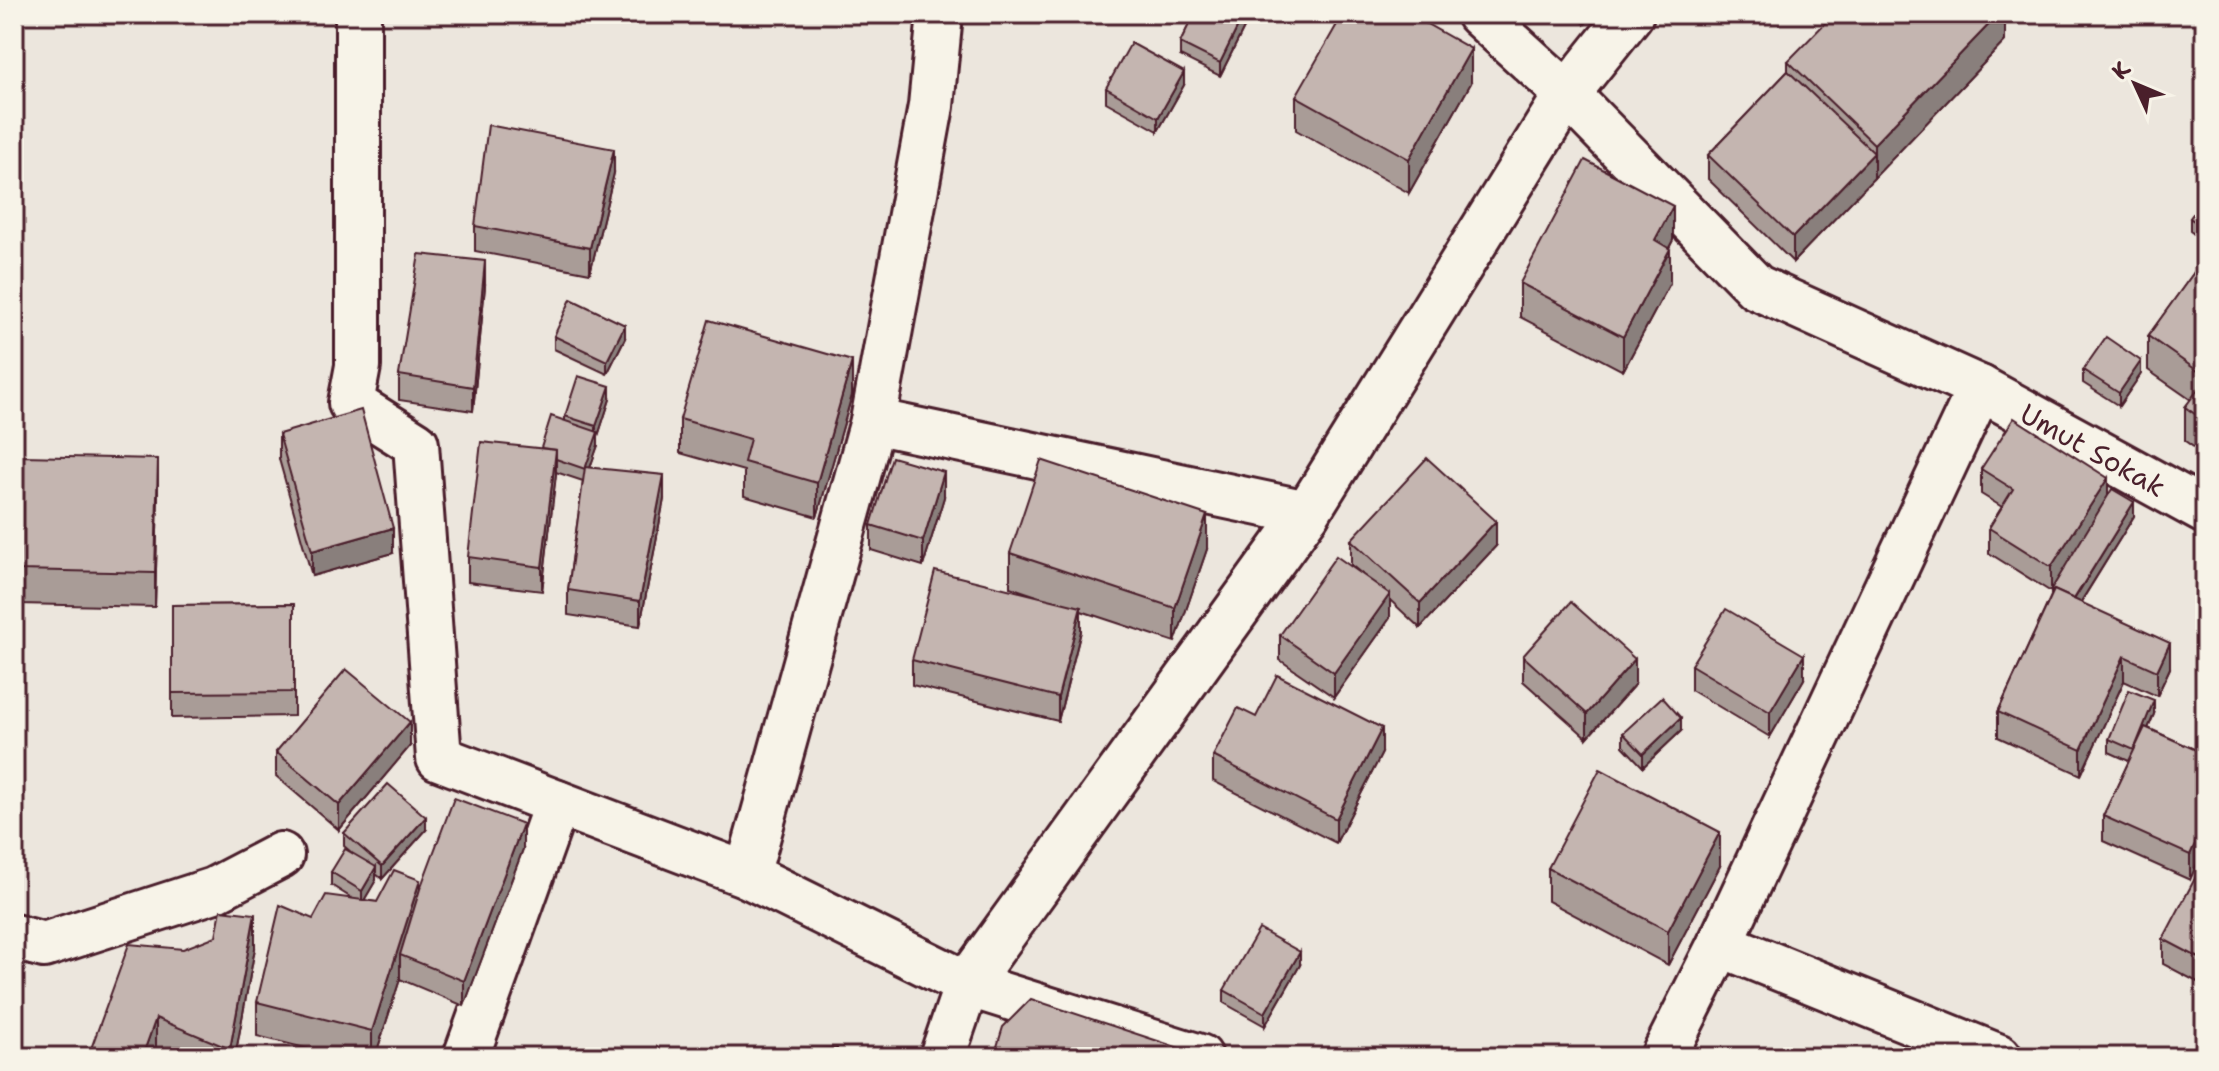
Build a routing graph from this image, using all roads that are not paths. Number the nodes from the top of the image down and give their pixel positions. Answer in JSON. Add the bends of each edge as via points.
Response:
{"nodes":[{"id":1,"x":358,"y":14,"type":"edge"},
{"id":2,"x":940,"y":14,"type":"edge"},
{"id":3,"x":1479,"y":14,"type":"edge"},
{"id":4,"x":1631,"y":14,"type":"edge"},
{"id":5,"x":1567,"y":94,"type":"junction"},
{"id":6,"x":1980,"y":388,"type":"junction"},
{"id":7,"x":873,"y":421,"type":"junction"},
{"id":8,"x":2205,"y":511,"type":"edge"},
{"id":9,"x":1307,"y":513,"type":"junction"},
{"id":10,"x":557,"y":803,"type":"junction"},
{"id":11,"x":281,"y":855,"type":"dead end"},
{"id":12,"x":747,"y":875,"type":"junction"},
{"id":13,"x":14,"y":937,"type":"edge"},
{"id":14,"x":1720,"y":944,"type":"junction"},
{"id":15,"x":967,"y":984,"type":"junction"},
{"id":16,"x":466,"y":1057,"type":"edge"},
{"id":17,"x":942,"y":1057,"type":"edge"},
{"id":18,"x":1200,"y":1057,"type":"edge"},
{"id":19,"x":1663,"y":1057,"type":"edge"},
{"id":20,"x":1999,"y":1057,"type":"edge"}],
"edges":[{"from":1,"to":10,"type":"street","via":[[358,366],[351,403],[416,444],[439,758]]},
{"from":2,"to":7,"type":"street","via":[[931,106]]},
{"from":3,"to":5,"type":"street","name":"Umut Sokak"},
{"from":4,"to":5,"type":"street"},
{"from":5,"to":6,"type":"street","name":"Umut Sokak","via":[[1756,287]]},
{"from":5,"to":9,"type":"street"},
{"from":6,"to":8,"type":"street","name":"Umut Sokak"},
{"from":6,"to":14,"type":"street"},
{"from":7,"to":9,"type":"street"},
{"from":7,"to":12,"type":"street"},
{"from":9,"to":15,"type":"street"},
{"from":10,"to":12,"type":"street"},
{"from":10,"to":16,"type":"street"},
{"from":11,"to":13,"type":"street","via":[[214,890],[44,945]]},
{"from":12,"to":15,"type":"street"},
{"from":14,"to":19,"type":"street"},
{"from":14,"to":20,"type":"street"},
{"from":15,"to":17,"type":"street"},
{"from":15,"to":18,"type":"street"}]}
